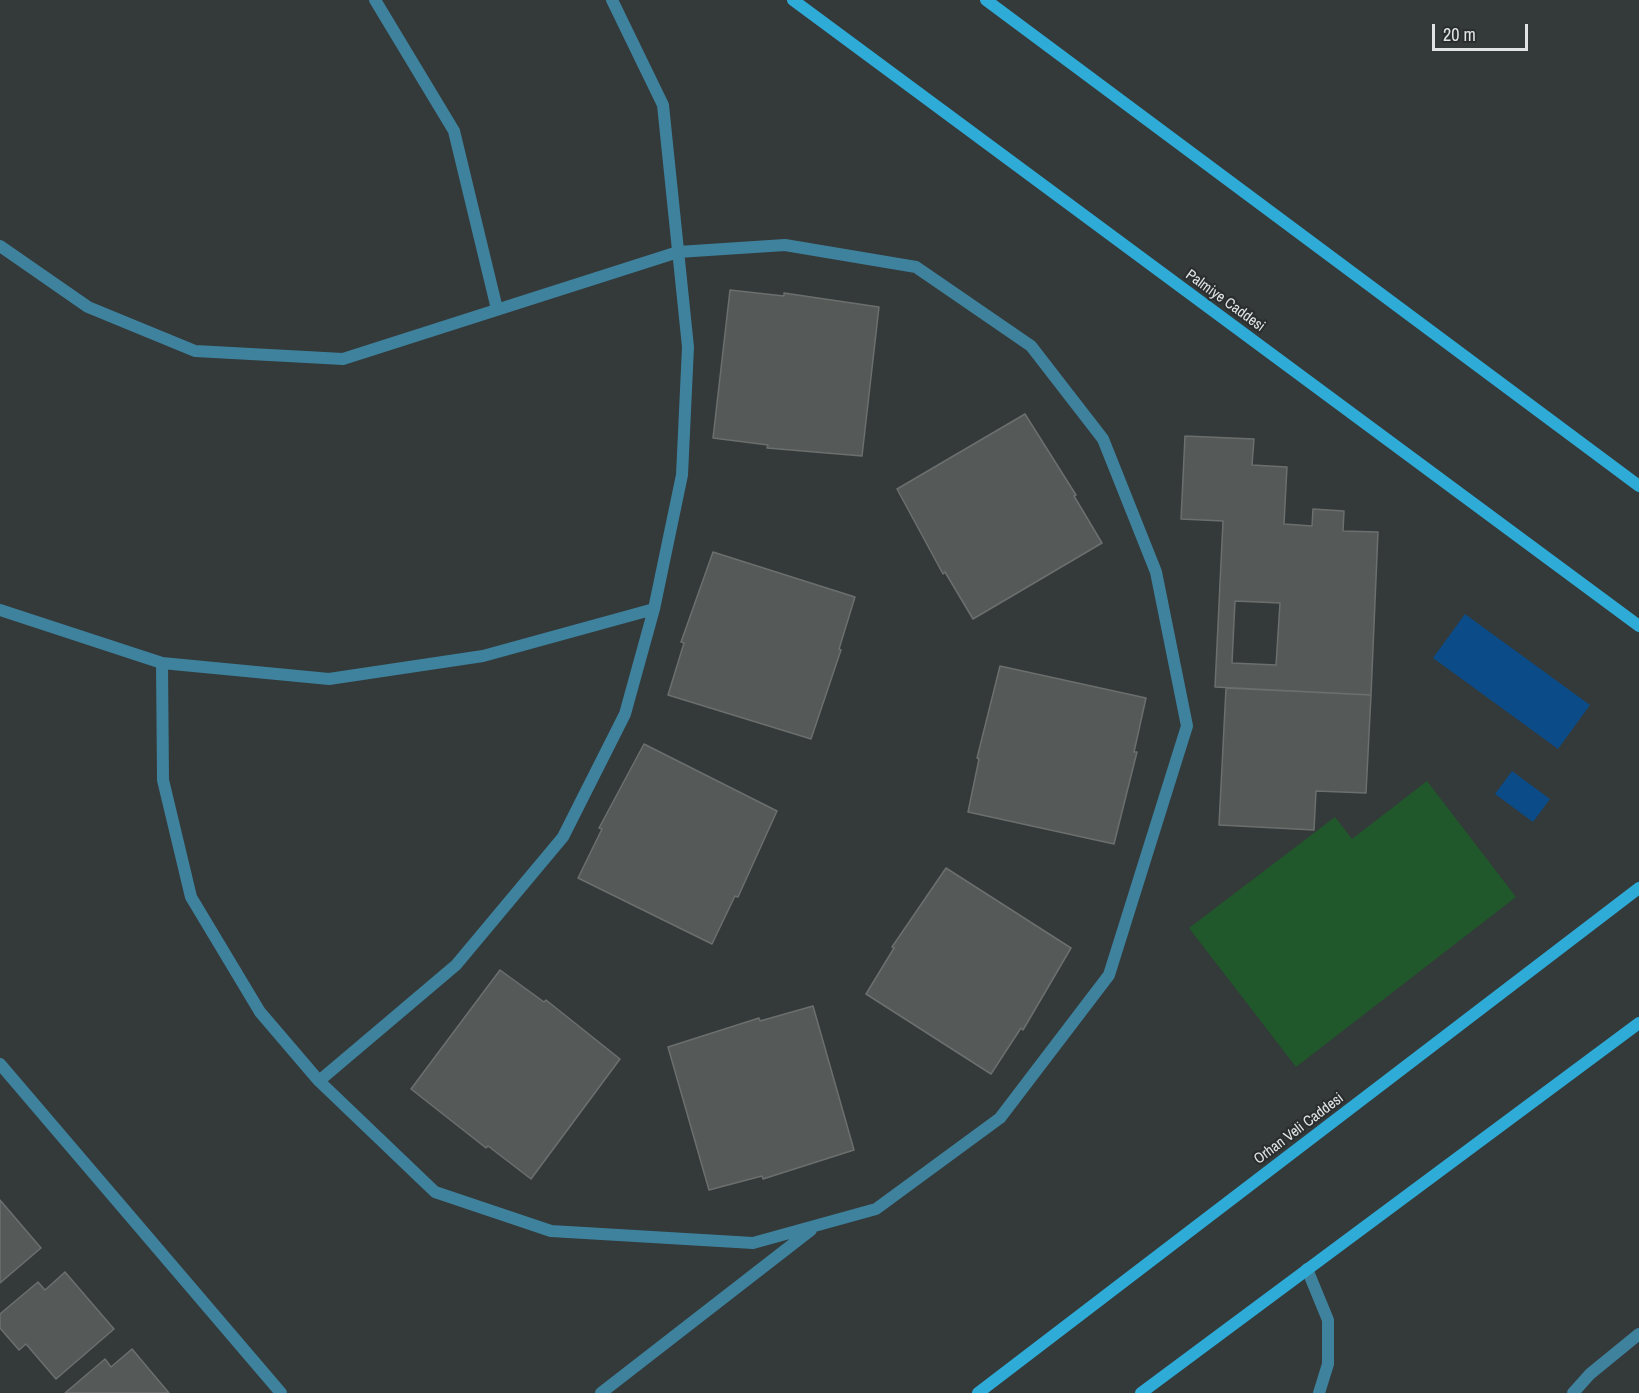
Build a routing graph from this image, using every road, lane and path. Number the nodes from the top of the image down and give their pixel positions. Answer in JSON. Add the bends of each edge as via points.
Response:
{"nodes":[{"id":1,"x":375,"y":0,"type":"edge"},
{"id":2,"x":612,"y":0,"type":"edge"},
{"id":3,"x":793,"y":0,"type":"edge"},
{"id":4,"x":986,"y":0,"type":"edge"},
{"id":5,"x":0,"y":246,"type":"edge"},
{"id":6,"x":678,"y":252,"type":"junction"},
{"id":7,"x":497,"y":309,"type":"junction"},
{"id":8,"x":1639,"y":486,"type":"edge"},
{"id":9,"x":654,"y":609,"type":"junction"},
{"id":10,"x":0,"y":610,"type":"edge"},
{"id":11,"x":1639,"y":626,"type":"edge"},
{"id":12,"x":162,"y":663,"type":"junction"},
{"id":13,"x":1639,"y":888,"type":"edge"},
{"id":14,"x":1639,"y":1023,"type":"edge"},
{"id":15,"x":0,"y":1064,"type":"edge"},
{"id":16,"x":319,"y":1081,"type":"junction"},
{"id":17,"x":817,"y":1225,"type":"junction"},
{"id":18,"x":1307,"y":1269,"type":"junction"},
{"id":19,"x":1639,"y":1334,"type":"edge"},
{"id":20,"x":281,"y":1393,"type":"edge"},
{"id":21,"x":601,"y":1393,"type":"edge"},
{"id":22,"x":978,"y":1393,"type":"edge"},
{"id":23,"x":1141,"y":1393,"type":"edge"},
{"id":24,"x":1319,"y":1393,"type":"edge"},
{"id":25,"x":1573,"y":1393,"type":"edge"}],
"edges":[{"from":1,"to":7,"type":"street","via":[[454,131]]},
{"from":2,"to":6,"type":"street","via":[[663,105]]},
{"from":3,"to":11,"type":"street","name":"Palmiye Caddesi"},
{"from":4,"to":8,"type":"street"},
{"from":5,"to":7,"type":"street","via":[[88,307],[195,351],[343,359]]},
{"from":6,"to":7,"type":"street"},
{"from":6,"to":9,"type":"street","via":[[688,347],[682,475]]},
{"from":6,"to":17,"type":"street","via":[[785,245],[916,267],[1031,346],[1103,439],[1156,572],[1187,726],[1109,975],[1000,1118],[876,1209]]},
{"from":9,"to":12,"type":"street","via":[[483,656],[329,679]]},
{"from":9,"to":16,"type":"street","via":[[625,714],[563,837],[456,965]]},
{"from":10,"to":12,"type":"street"},
{"from":12,"to":16,"type":"street","via":[[164,780],[191,897],[260,1012]]},
{"from":13,"to":22,"type":"street","name":"Orhan Veli Caddesi"},
{"from":14,"to":18,"type":"street"},
{"from":15,"to":20,"type":"street"},
{"from":16,"to":17,"type":"street","via":[[435,1192],[551,1231],[753,1243]]},
{"from":17,"to":21,"type":"street"},
{"from":18,"to":23,"type":"street"},
{"from":18,"to":24,"type":"street","via":[[1328,1320],[1328,1364]]},
{"from":19,"to":25,"type":"street"}]}
